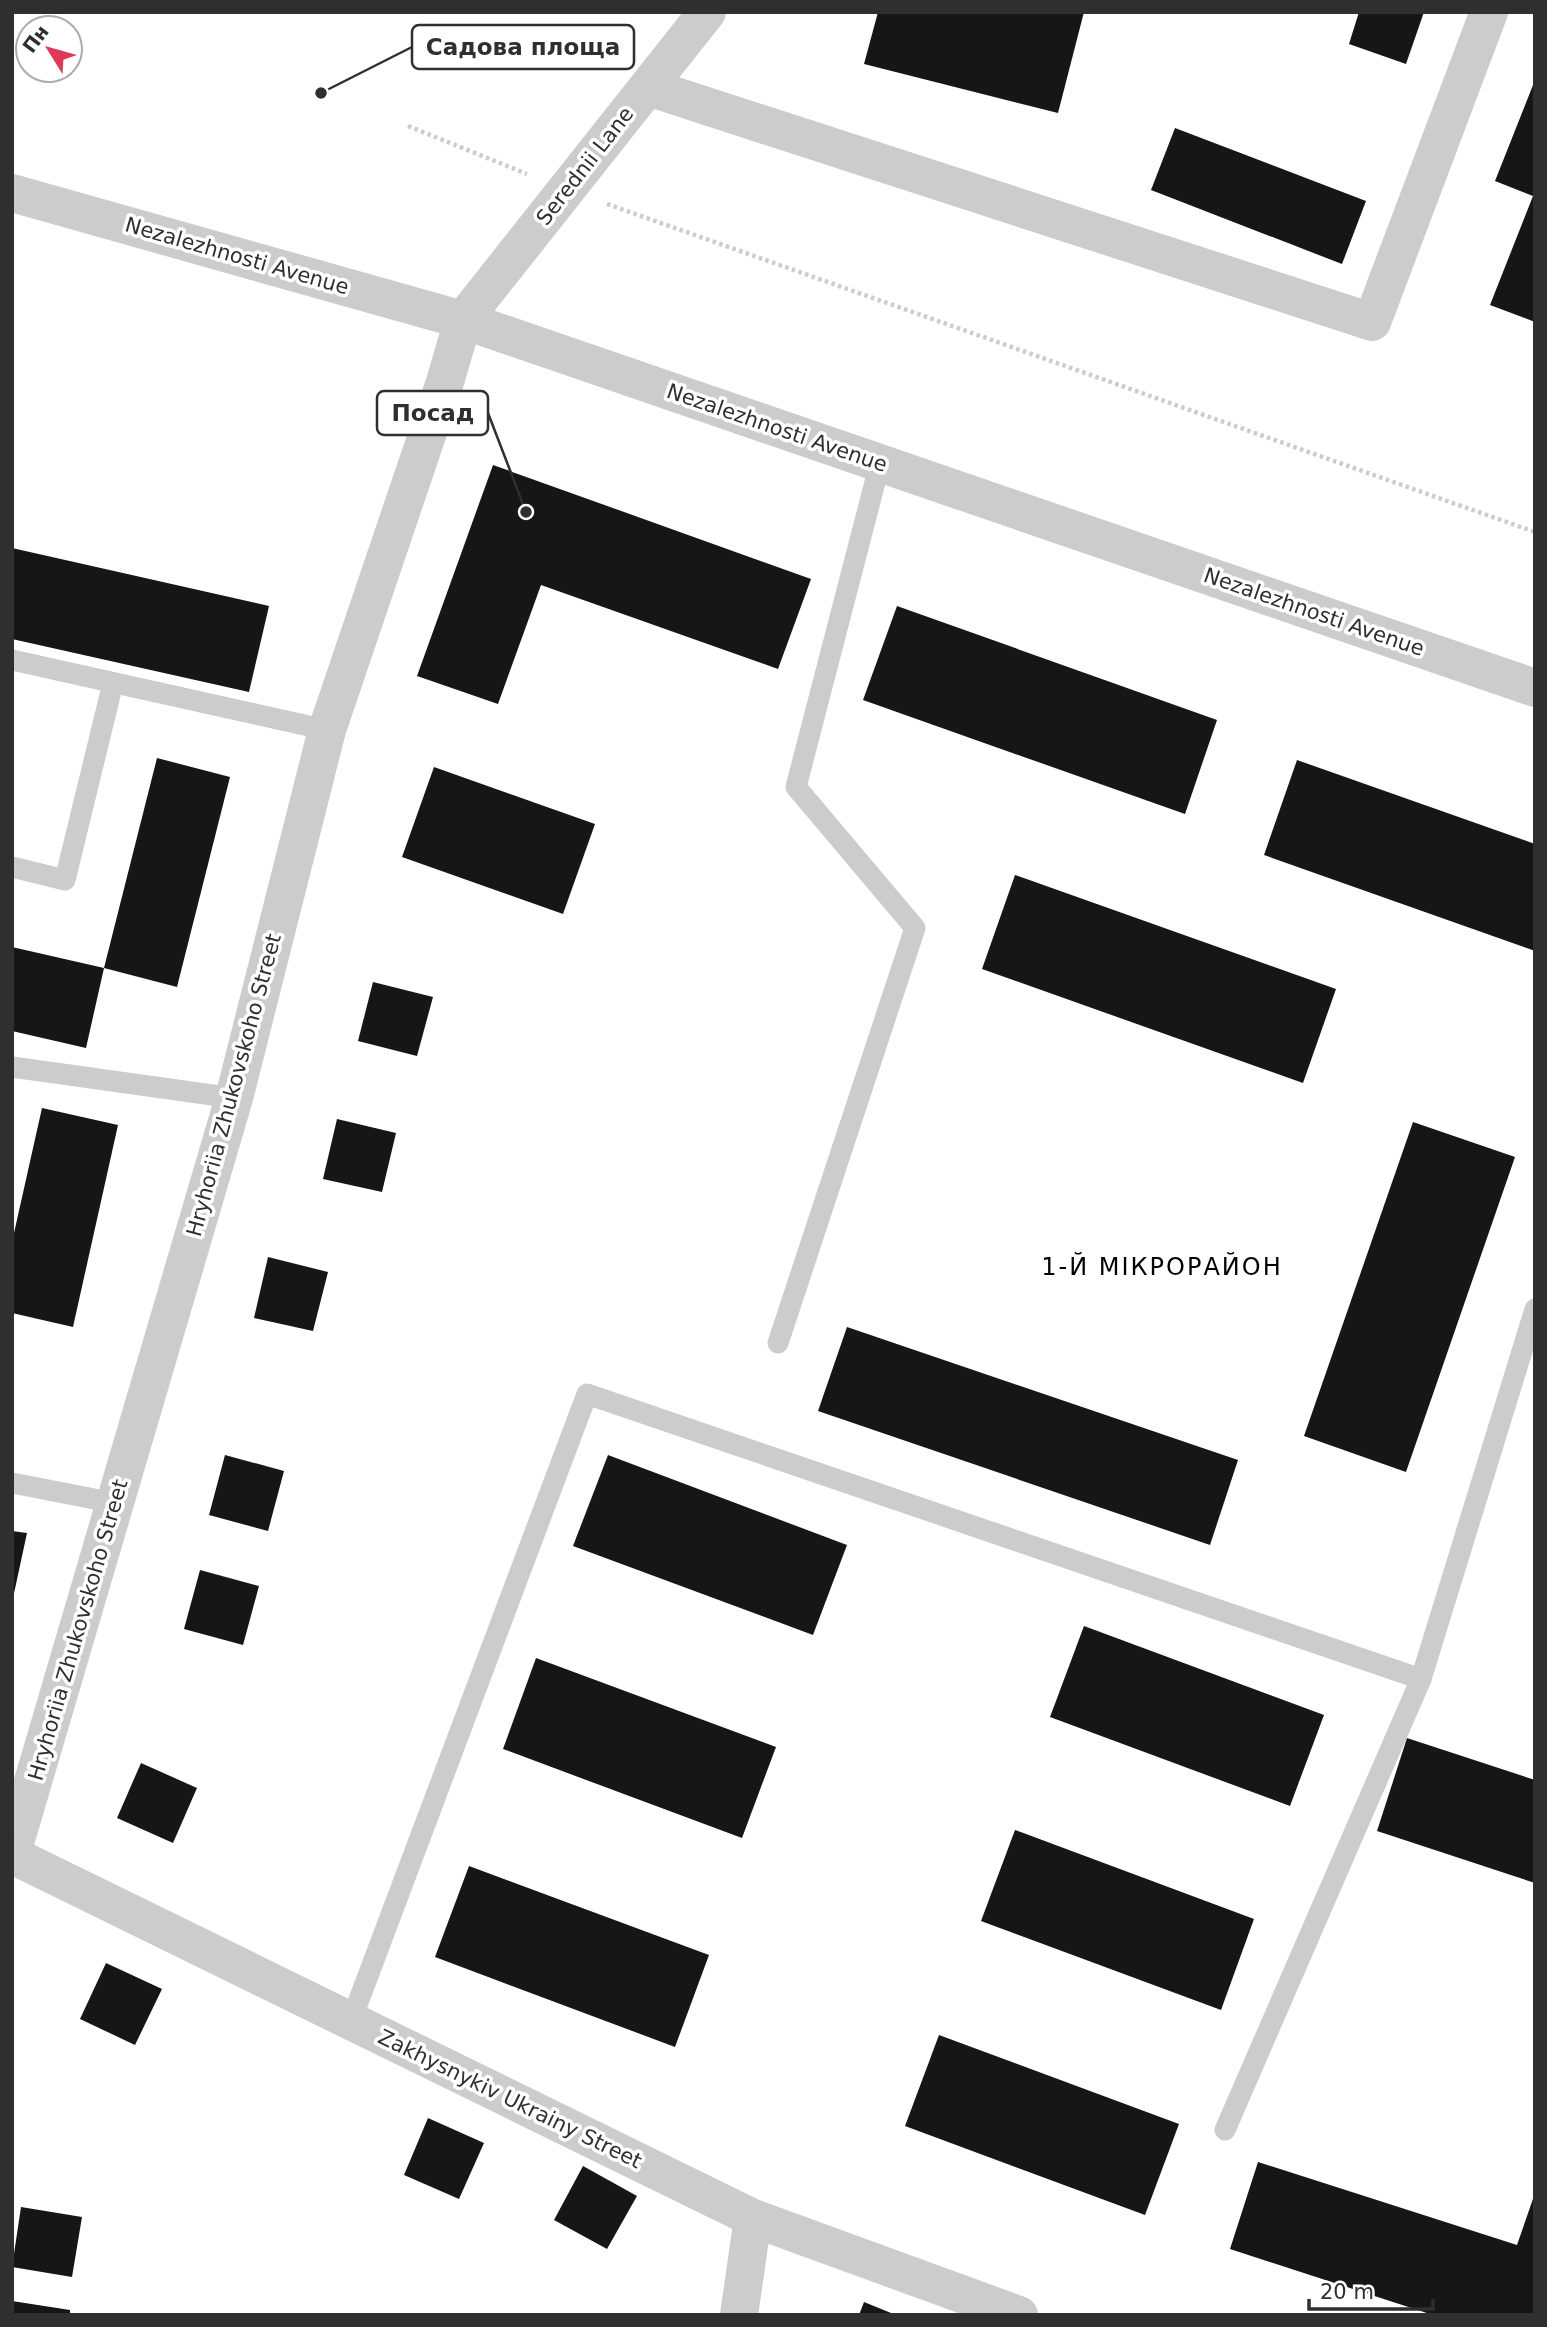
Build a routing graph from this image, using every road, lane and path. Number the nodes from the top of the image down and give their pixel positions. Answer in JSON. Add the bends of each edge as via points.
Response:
{"nodes":[{"id":1,"x":707,"y":12,"type":"edge"},
{"id":2,"x":1489,"y":12,"type":"edge"},
{"id":3,"x":648,"y":87,"type":"junction"},
{"id":4,"x":408,"y":126,"type":"dead end"},
{"id":5,"x":566,"y":190,"type":"junction"},
{"id":6,"x":12,"y":193,"type":"edge"},
{"id":7,"x":463,"y":320,"type":"junction"},
{"id":8,"x":880,"y":463,"type":"junction"},
{"id":9,"x":1535,"y":532,"type":"edge"},
{"id":10,"x":12,"y":660,"type":"edge"},
{"id":11,"x":113,"y":683,"type":"junction"},
{"id":12,"x":1535,"y":688,"type":"edge"},
{"id":13,"x":327,"y":730,"type":"junction"},
{"id":14,"x":12,"y":867,"type":"edge"},
{"id":15,"x":12,"y":1067,"type":"edge"},
{"id":16,"x":234,"y":1098,"type":"junction"},
{"id":17,"x":1535,"y":1309,"type":"edge"},
{"id":18,"x":778,"y":1343,"type":"dead end"},
{"id":19,"x":12,"y":1483,"type":"edge"},
{"id":20,"x":115,"y":1503,"type":"junction"},
{"id":21,"x":1421,"y":1679,"type":"junction"},
{"id":22,"x":12,"y":1854,"type":"edge"},
{"id":23,"x":351,"y":2021,"type":"junction"},
{"id":24,"x":1225,"y":2130,"type":"dead end"},
{"id":25,"x":753,"y":2218,"type":"junction"},
{"id":26,"x":739,"y":2315,"type":"edge"},
{"id":27,"x":1019,"y":2315,"type":"edge"}],
"edges":[{"from":1,"to":3,"type":"street","name":"Serednii Lane"},
{"from":2,"to":3,"type":"street","via":[[1372,322]]},
{"from":3,"to":5,"type":"street","name":"Serednii Lane"},
{"from":4,"to":5,"type":"path"},
{"from":5,"to":7,"type":"street","name":"Serednii Lane"},
{"from":5,"to":9,"type":"path"},
{"from":6,"to":7,"type":"street","name":"Nezalezhnosti Avenue"},
{"from":7,"to":8,"type":"street","name":"Nezalezhnosti Avenue"},
{"from":7,"to":13,"type":"street","name":"Hryhoriia Zhukovskoho Street"},
{"from":8,"to":12,"type":"street","name":"Nezalezhnosti Avenue"},
{"from":8,"to":18,"type":"lane","via":[[796,787],[915,928]]},
{"from":10,"to":11,"type":"lane"},
{"from":11,"to":13,"type":"lane"},
{"from":11,"to":14,"type":"lane","via":[[65,880]]},
{"from":13,"to":16,"type":"street","name":"Hryhoriia Zhukovskoho Street"},
{"from":15,"to":16,"type":"lane"},
{"from":16,"to":20,"type":"street","name":"Hryhoriia Zhukovskoho Street"},
{"from":17,"to":21,"type":"lane"},
{"from":19,"to":20,"type":"lane"},
{"from":20,"to":22,"type":"street","name":"Hryhoriia Zhukovskoho Street"},
{"from":21,"to":23,"type":"lane","via":[[587,1394]]},
{"from":21,"to":24,"type":"lane"},
{"from":22,"to":23,"type":"street","name":"Zakhysnykiv Ukrainy Street"},
{"from":23,"to":25,"type":"street","name":"Zakhysnykiv Ukrainy Street"},
{"from":25,"to":26,"type":"street"},
{"from":25,"to":27,"type":"street","name":"Zakhysnykiv Ukrainy Street"}]}
